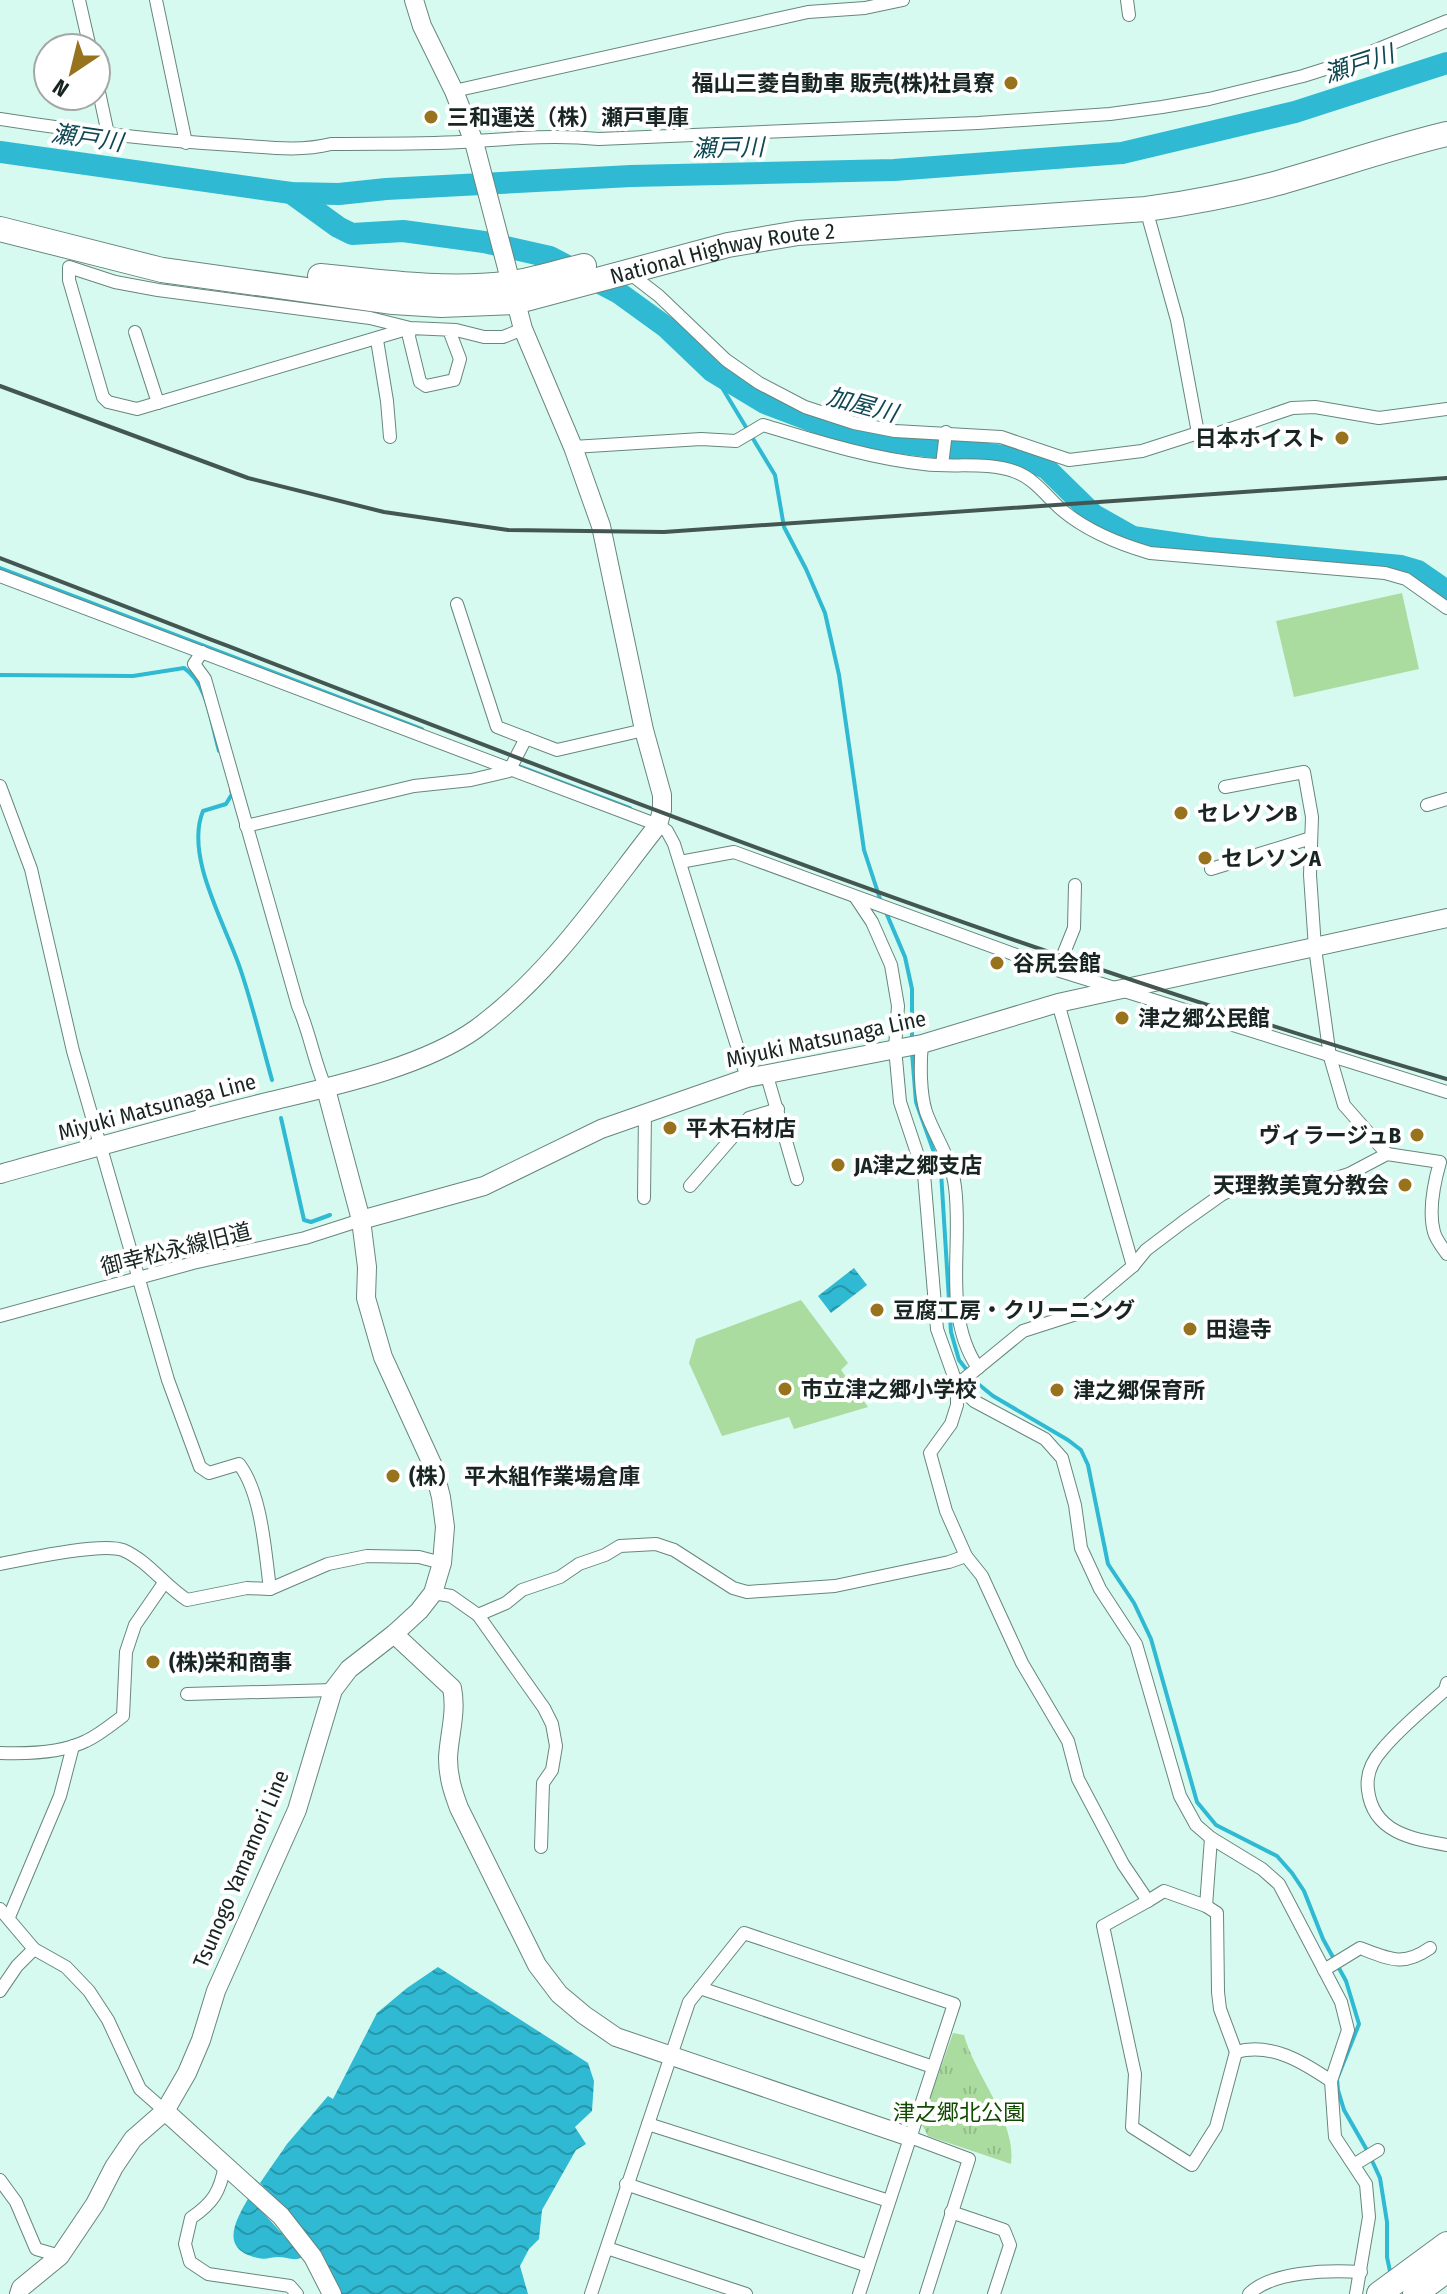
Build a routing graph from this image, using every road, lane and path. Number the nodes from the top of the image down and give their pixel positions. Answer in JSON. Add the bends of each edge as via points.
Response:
{"nodes":[{"id":1,"x":79,"y":0,"type":"edge"},
{"id":2,"x":156,"y":0,"type":"edge"},
{"id":3,"x":414,"y":0,"type":"edge"},
{"id":4,"x":903,"y":0,"type":"edge"},
{"id":5,"x":1127,"y":0,"type":"edge"},
{"id":6,"x":807,"y":6,"type":"edge"},
{"id":7,"x":1129,"y":15,"type":"dead end"},
{"id":8,"x":1447,"y":21,"type":"edge"},
{"id":9,"x":86,"y":32,"type":"edge"},
{"id":10,"x":454,"y":91,"type":"junction"},
{"id":11,"x":103,"y":112,"type":"edge"},
{"id":12,"x":0,"y":119,"type":"edge"},
{"id":13,"x":1447,"y":121,"type":"edge"},
{"id":14,"x":108,"y":134,"type":"junction"},
{"id":15,"x":1447,"y":134,"type":"edge"},
{"id":16,"x":186,"y":143,"type":"junction"},
{"id":17,"x":475,"y":146,"type":"junction"},
{"id":18,"x":1146,"y":209,"type":"junction"},
{"id":19,"x":0,"y":215,"type":"edge"},
{"id":20,"x":0,"y":229,"type":"edge"},
{"id":21,"x":71,"y":258,"type":"junction"},
{"id":22,"x":613,"y":270,"type":"junction"},
{"id":23,"x":512,"y":293,"type":"junction"},
{"id":24,"x":371,"y":308,"type":"junction"},
{"id":25,"x":410,"y":328,"type":"junction"},
{"id":26,"x":523,"y":329,"type":"junction"},
{"id":27,"x":449,"y":330,"type":"junction"},
{"id":28,"x":135,"y":332,"type":"dead end"},
{"id":29,"x":377,"y":340,"type":"junction"},
{"id":30,"x":158,"y":403,"type":"junction"},
{"id":31,"x":1447,"y":409,"type":"edge"},
{"id":32,"x":1198,"y":433,"type":"junction"},
{"id":33,"x":946,"y":435,"type":"junction"},
{"id":34,"x":390,"y":437,"type":"dead end"},
{"id":35,"x":573,"y":447,"type":"junction"},
{"id":36,"x":943,"y":463,"type":"junction"},
{"id":37,"x":0,"y":576,"type":"edge"},
{"id":38,"x":457,"y":604,"type":"dead end"},
{"id":39,"x":1447,"y":608,"type":"edge"},
{"id":40,"x":202,"y":652,"type":"junction"},
{"id":41,"x":644,"y":730,"type":"junction"},
{"id":42,"x":526,"y":738,"type":"junction"},
{"id":43,"x":513,"y":766,"type":"junction"},
{"id":44,"x":0,"y":786,"type":"edge"},
{"id":45,"x":1225,"y":787,"type":"dead end"},
{"id":46,"x":1447,"y":799,"type":"edge"},
{"id":47,"x":1427,"y":805,"type":"dead end"},
{"id":48,"x":658,"y":825,"type":"junction"},
{"id":49,"x":246,"y":826,"type":"junction"},
{"id":50,"x":1311,"y":838,"type":"junction"},
{"id":51,"x":680,"y":862,"type":"junction"},
{"id":52,"x":1211,"y":869,"type":"dead end"},
{"id":53,"x":1075,"y":885,"type":"dead end"},
{"id":54,"x":856,"y":898,"type":"junction"},
{"id":55,"x":1447,"y":918,"type":"edge"},
{"id":56,"x":1315,"y":948,"type":"junction"},
{"id":57,"x":1057,"y":970,"type":"junction"},
{"id":58,"x":1118,"y":988,"type":"junction"},
{"id":59,"x":1058,"y":1003,"type":"junction"},
{"id":60,"x":910,"y":1046,"type":"junction"},
{"id":61,"x":1330,"y":1057,"type":"junction"},
{"id":62,"x":767,"y":1076,"type":"junction"},
{"id":63,"x":747,"y":1078,"type":"junction"},
{"id":64,"x":326,"y":1089,"type":"junction"},
{"id":65,"x":1447,"y":1092,"type":"edge"},
{"id":66,"x":778,"y":1109,"type":"junction"},
{"id":67,"x":645,"y":1111,"type":"junction"},
{"id":68,"x":102,"y":1146,"type":"junction"},
{"id":69,"x":1387,"y":1154,"type":"junction"},
{"id":70,"x":1444,"y":1160,"type":"edge"},
{"id":71,"x":0,"y":1174,"type":"edge"},
{"id":72,"x":797,"y":1179,"type":"dead end"},
{"id":73,"x":690,"y":1186,"type":"dead end"},
{"id":74,"x":644,"y":1198,"type":"dead end"},
{"id":75,"x":361,"y":1220,"type":"junction"},
{"id":76,"x":1447,"y":1254,"type":"edge"},
{"id":77,"x":956,"y":1265,"type":"junction"},
{"id":78,"x":1133,"y":1266,"type":"junction"},
{"id":79,"x":932,"y":1268,"type":"junction"},
{"id":80,"x":138,"y":1277,"type":"junction"},
{"id":81,"x":0,"y":1316,"type":"edge"},
{"id":82,"x":978,"y":1368,"type":"junction"},
{"id":83,"x":957,"y":1385,"type":"junction"},
{"id":84,"x":966,"y":1556,"type":"junction"},
{"id":85,"x":442,"y":1563,"type":"junction"},
{"id":86,"x":0,"y":1564,"type":"edge"},
{"id":87,"x":164,"y":1583,"type":"junction"},
{"id":88,"x":270,"y":1589,"type":"junction"},
{"id":89,"x":433,"y":1593,"type":"junction"},
{"id":90,"x":478,"y":1615,"type":"junction"},
{"id":91,"x":394,"y":1634,"type":"junction"},
{"id":92,"x":1447,"y":1683,"type":"edge"},
{"id":93,"x":333,"y":1690,"type":"junction"},
{"id":94,"x":187,"y":1694,"type":"dead end"},
{"id":95,"x":73,"y":1746,"type":"junction"},
{"id":96,"x":0,"y":1753,"type":"edge"},
{"id":97,"x":1211,"y":1838,"type":"junction"},
{"id":98,"x":1447,"y":1845,"type":"edge"},
{"id":99,"x":541,"y":1847,"type":"dead end"},
{"id":100,"x":1148,"y":1901,"type":"junction"},
{"id":101,"x":1206,"y":1906,"type":"junction"},
{"id":102,"x":4,"y":1913,"type":"edge"},
{"id":103,"x":1430,"y":1948,"type":"dead end"},
{"id":104,"x":34,"y":1949,"type":"junction"},
{"id":105,"x":1324,"y":1970,"type":"junction"},
{"id":106,"x":700,"y":1988,"type":"junction"},
{"id":107,"x":0,"y":1991,"type":"edge"},
{"id":108,"x":1236,"y":2052,"type":"junction"},
{"id":109,"x":669,"y":2056,"type":"junction"},
{"id":110,"x":933,"y":2067,"type":"junction"},
{"id":111,"x":1331,"y":2081,"type":"junction"},
{"id":112,"x":165,"y":2111,"type":"junction"},
{"id":113,"x":648,"y":2124,"type":"junction"},
{"id":114,"x":910,"y":2137,"type":"junction"},
{"id":115,"x":1378,"y":2150,"type":"dead end"},
{"id":116,"x":1355,"y":2164,"type":"junction"},
{"id":117,"x":225,"y":2165,"type":"junction"},
{"id":118,"x":0,"y":2180,"type":"edge"},
{"id":119,"x":626,"y":2184,"type":"junction"},
{"id":120,"x":889,"y":2201,"type":"junction"},
{"id":121,"x":951,"y":2212,"type":"junction"},
{"id":122,"x":1447,"y":2244,"type":"edge"},
{"id":123,"x":607,"y":2248,"type":"junction"},
{"id":124,"x":60,"y":2256,"type":"junction"},
{"id":125,"x":868,"y":2266,"type":"junction"},
{"id":126,"x":1447,"y":2270,"type":"edge"},
{"id":127,"x":1361,"y":2272,"type":"junction"},
{"id":128,"x":1447,"y":2289,"type":"edge"},
{"id":129,"x":19,"y":2294,"type":"edge"},
{"id":130,"x":297,"y":2294,"type":"edge"},
{"id":131,"x":332,"y":2294,"type":"edge"},
{"id":132,"x":591,"y":2294,"type":"edge"},
{"id":133,"x":746,"y":2294,"type":"edge"},
{"id":134,"x":859,"y":2294,"type":"edge"},
{"id":135,"x":926,"y":2294,"type":"edge"},
{"id":136,"x":994,"y":2294,"type":"edge"},
{"id":137,"x":1249,"y":2294,"type":"edge"},
{"id":138,"x":1356,"y":2294,"type":"edge"},
{"id":139,"x":1379,"y":2294,"type":"edge"},
{"id":140,"x":1415,"y":2294,"type":"edge"},
{"id":141,"x":1441,"y":2294,"type":"edge"}],
"edges":[{"from":1,"to":9,"type":"street"},
{"from":2,"to":16,"type":"street"},
{"from":3,"to":10,"type":"main road"},
{"from":4,"to":6,"type":"street","via":[[865,8]]},
{"from":5,"to":7,"type":"street"},
{"from":6,"to":10,"type":"street"},
{"from":8,"to":17,"type":"street","via":[[1303,76],[1209,99],[1110,114],[692,136],[512,137]]},
{"from":10,"to":17,"type":"main road"},
{"from":11,"to":14,"type":"street"},
{"from":12,"to":14,"type":"street"},
{"from":13,"to":22,"type":"highway","name":"National Highway Route 2","via":[[1198,188],[1133,198],[795,220],[731,231]]},
{"from":14,"to":16,"type":"street"},
{"from":15,"to":18,"type":"highway","name":"National Highway Route 2","via":[[1271,185]]},
{"from":16,"to":17,"type":"street","via":[[308,149],[331,144]]},
{"from":17,"to":23,"type":"main road"},
{"from":18,"to":22,"type":"highway","name":"National Highway Route 2","via":[[798,233]]},
{"from":18,"to":32,"type":"street","via":[[1177,320]]},
{"from":19,"to":23,"type":"highway","name":"National Highway Route 2","via":[[217,266]]},
{"from":20,"to":21,"type":"highway","name":"National Highway Route 2"},
{"from":21,"to":24,"type":"highway","name":"National Highway Route 2"},
{"from":21,"to":30,"type":"street","via":[[69,280],[103,397],[137,409]]},
{"from":22,"to":23,"type":"highway","name":"National Highway Route 2"},
{"from":22,"to":33,"type":"street","via":[[659,296],[726,360],[805,407],[854,423]]},
{"from":23,"to":24,"type":"highway","name":"National Highway Route 2","via":[[441,305]]},
{"from":23,"to":26,"type":"main road"},
{"from":24,"to":25,"type":"street"},
{"from":25,"to":27,"type":"street"},
{"from":25,"to":27,"type":"street","via":[[420,382],[426,386],[454,380],[460,359]]},
{"from":25,"to":29,"type":"street"},
{"from":26,"to":27,"type":"street","via":[[503,337]]},
{"from":26,"to":35,"type":"main road"},
{"from":28,"to":30,"type":"street"},
{"from":29,"to":30,"type":"street"},
{"from":29,"to":34,"type":"street"},
{"from":31,"to":32,"type":"street","via":[[1379,418],[1292,408],[1207,437]]},
{"from":32,"to":33,"type":"street","via":[[1142,451],[1069,460],[1001,437]]},
{"from":33,"to":36,"type":"street"},
{"from":35,"to":36,"type":"street","via":[[736,441],[763,425],[873,456]]},
{"from":35,"to":41,"type":"main road","via":[[601,526]]},
{"from":36,"to":39,"type":"street","via":[[1014,471],[1029,478],[1063,511],[1120,545],[1150,553],[1385,573],[1406,579]]},
{"from":37,"to":40,"type":"street"},
{"from":38,"to":42,"type":"street","via":[[497,727]]},
{"from":40,"to":43,"type":"street"},
{"from":40,"to":49,"type":"street","via":[[194,664],[205,679]]},
{"from":41,"to":42,"type":"street","via":[[557,750]]},
{"from":41,"to":48,"type":"main road","via":[[662,795]]},
{"from":42,"to":43,"type":"street"},
{"from":43,"to":48,"type":"street"},
{"from":43,"to":49,"type":"street","via":[[471,780],[414,786]]},
{"from":44,"to":68,"type":"street","via":[[31,869],[73,1051]]},
{"from":45,"to":50,"type":"street","via":[[1304,772]]},
{"from":46,"to":47,"type":"street"},
{"from":48,"to":51,"type":"street","via":[[667,831]]},
{"from":48,"to":64,"type":"main road","name":"Miyuki Matsunaga Line","via":[[516,997],[436,1052]]},
{"from":49,"to":64,"type":"street"},
{"from":50,"to":52,"type":"street"},
{"from":50,"to":56,"type":"street"},
{"from":51,"to":54,"type":"street","via":[[734,852]]},
{"from":51,"to":63,"type":"street"},
{"from":53,"to":57,"type":"street","via":[[1074,928]]},
{"from":54,"to":57,"type":"street"},
{"from":54,"to":60,"type":"street","via":[[891,965]]},
{"from":55,"to":56,"type":"main road","name":"Miyuki Matsunaga Line"},
{"from":56,"to":58,"type":"main road","name":"Miyuki Matsunaga Line"},
{"from":56,"to":61,"type":"street"},
{"from":57,"to":58,"type":"street"},
{"from":58,"to":59,"type":"main road","name":"Miyuki Matsunaga Line"},
{"from":58,"to":61,"type":"street"},
{"from":59,"to":60,"type":"main road","name":"Miyuki Matsunaga Line"},
{"from":59,"to":78,"type":"street"},
{"from":60,"to":62,"type":"main road","name":"Miyuki Matsunaga Line"},
{"from":60,"to":77,"type":"street","via":[[926,1111],[955,1186]]},
{"from":60,"to":79,"type":"street","via":[[900,1102],[924,1174]]},
{"from":61,"to":65,"type":"street"},
{"from":61,"to":69,"type":"street","via":[[1344,1105]]},
{"from":62,"to":63,"type":"main road","name":"Miyuki Matsunaga Line"},
{"from":62,"to":66,"type":"street"},
{"from":63,"to":67,"type":"main road","name":"Miyuki Matsunaga Line"},
{"from":64,"to":68,"type":"main road","name":"Miyuki Matsunaga Line"},
{"from":64,"to":75,"type":"main road"},
{"from":66,"to":72,"type":"street"},
{"from":66,"to":73,"type":"street","via":[[749,1118]]},
{"from":67,"to":74,"type":"street"},
{"from":67,"to":75,"type":"main road","name":"Miyuki Matsunaga Line","via":[[484,1186]]},
{"from":68,"to":71,"type":"main road","name":"Miyuki Matsunaga Line"},
{"from":68,"to":80,"type":"street"},
{"from":69,"to":70,"type":"street"},
{"from":69,"to":78,"type":"street","via":[[1306,1188],[1244,1183],[1183,1222]]},
{"from":70,"to":76,"type":"street","via":[[1435,1180],[1432,1212],[1434,1234]]},
{"from":75,"to":80,"type":"street","name":"御幸松永線旧道"},
{"from":75,"to":85,"type":"main road","name":"Tsunogo Yamamori Line","via":[[366,1298],[383,1357],[433,1466],[441,1497]]},
{"from":77,"to":79,"type":"street"},
{"from":77,"to":82,"type":"street","via":[[961,1329]]},
{"from":78,"to":82,"type":"street","via":[[1076,1314],[1023,1331]]},
{"from":79,"to":83,"type":"street","via":[[937,1329]]},
{"from":80,"to":81,"type":"street","name":"御幸松永線旧道"},
{"from":80,"to":88,"type":"street","via":[[200,1467],[209,1473],[239,1464],[245,1472],[260,1519]]},
{"from":82,"to":83,"type":"street"},
{"from":83,"to":84,"type":"street","via":[[951,1424],[930,1453],[946,1511]]},
{"from":83,"to":97,"type":"street","via":[[974,1401],[1045,1439],[1062,1458],[1081,1548],[1136,1644],[1180,1796],[1196,1825]]},
{"from":84,"to":90,"type":"street","via":[[835,1586],[747,1592],[674,1550],[656,1544],[620,1546]]},
{"from":84,"to":100,"type":"street","via":[[982,1576],[1022,1663],[1068,1741],[1078,1779]]},
{"from":85,"to":88,"type":"street","via":[[367,1556],[328,1564]]},
{"from":85,"to":89,"type":"main road","name":"Tsunogo Yamamori Line"},
{"from":86,"to":87,"type":"street","via":[[97,1547],[122,1550]]},
{"from":87,"to":88,"type":"street","via":[[187,1600],[247,1588]]},
{"from":87,"to":95,"type":"street","via":[[135,1625],[126,1652],[123,1716]]},
{"from":89,"to":90,"type":"street","via":[[451,1596]]},
{"from":89,"to":91,"type":"main road","name":"Tsunogo Yamamori Line"},
{"from":90,"to":99,"type":"street","via":[[552,1724],[556,1746],[552,1770],[543,1783]]},
{"from":91,"to":93,"type":"main road","name":"Tsunogo Yamamori Line","via":[[349,1669]]},
{"from":91,"to":109,"type":"main road","via":[[452,1688],[450,1784],[537,1965],[559,1994],[616,2037]]},
{"from":92,"to":98,"type":"street","via":[[1380,1751],[1367,1784],[1379,1819],[1400,1833]]},
{"from":93,"to":94,"type":"street"},
{"from":93,"to":112,"type":"main road","name":"Tsunogo Yamamori Line","via":[[297,1810],[216,1991],[187,2073]]},
{"from":95,"to":96,"type":"street"},
{"from":95,"to":102,"type":"street","via":[[60,1796]]},
{"from":97,"to":101,"type":"street"},
{"from":97,"to":105,"type":"street","via":[[1279,1884]]},
{"from":100,"to":101,"type":"street","via":[[1164,1891]]},
{"from":100,"to":108,"type":"street","via":[[1103,1926],[1135,2074],[1132,2127],[1192,2165],[1216,2127]]},
{"from":101,"to":108,"type":"street","via":[[1217,1913],[1220,2009]]},
{"from":102,"to":104,"type":"street"},
{"from":103,"to":105,"type":"street","via":[[1405,1961],[1360,1948]]},
{"from":104,"to":107,"type":"street"},
{"from":104,"to":112,"type":"street","via":[[66,1967],[89,1991],[140,2089]]},
{"from":105,"to":111,"type":"street","via":[[1348,2030]]},
{"from":106,"to":109,"type":"street","via":[[689,2002]]},
{"from":106,"to":110,"type":"street"},
{"from":106,"to":110,"type":"street","via":[[744,1933],[922,1992],[954,2004]]},
{"from":108,"to":111,"type":"street","via":[[1253,2048],[1286,2055]]},
{"from":109,"to":113,"type":"street"},
{"from":109,"to":114,"type":"main road"},
{"from":110,"to":114,"type":"street"},
{"from":111,"to":116,"type":"street","via":[[1335,2137]]},
{"from":112,"to":117,"type":"main road"},
{"from":112,"to":124,"type":"main road","name":"Tsunogo Yamamori Line","via":[[133,2139]]},
{"from":113,"to":119,"type":"street"},
{"from":113,"to":120,"type":"street"},
{"from":114,"to":120,"type":"street"},
{"from":114,"to":121,"type":"street","via":[[969,2159]]},
{"from":115,"to":116,"type":"street"},
{"from":116,"to":127,"type":"street","via":[[1366,2184],[1369,2217]]},
{"from":117,"to":130,"type":"street","via":[[210,2205],[191,2218],[185,2244],[190,2262],[208,2274],[290,2286]]},
{"from":117,"to":131,"type":"main road","via":[[281,2216],[313,2257]]},
{"from":118,"to":124,"type":"street","via":[[16,2202],[36,2249]]},
{"from":119,"to":123,"type":"street"},
{"from":119,"to":125,"type":"street"},
{"from":120,"to":125,"type":"street"},
{"from":121,"to":135,"type":"street"},
{"from":121,"to":136,"type":"street","via":[[1004,2230],[1010,2245]]},
{"from":122,"to":139,"type":"highway"},
{"from":123,"to":132,"type":"street"},
{"from":123,"to":133,"type":"street"},
{"from":124,"to":129,"type":"main road","name":"Tsunogo Yamamori Line"},
{"from":125,"to":134,"type":"street"},
{"from":126,"to":140,"type":"highway"},
{"from":127,"to":137,"type":"street","via":[[1333,2270],[1274,2279]]},
{"from":127,"to":138,"type":"street"},
{"from":128,"to":141,"type":"highway"}]}
